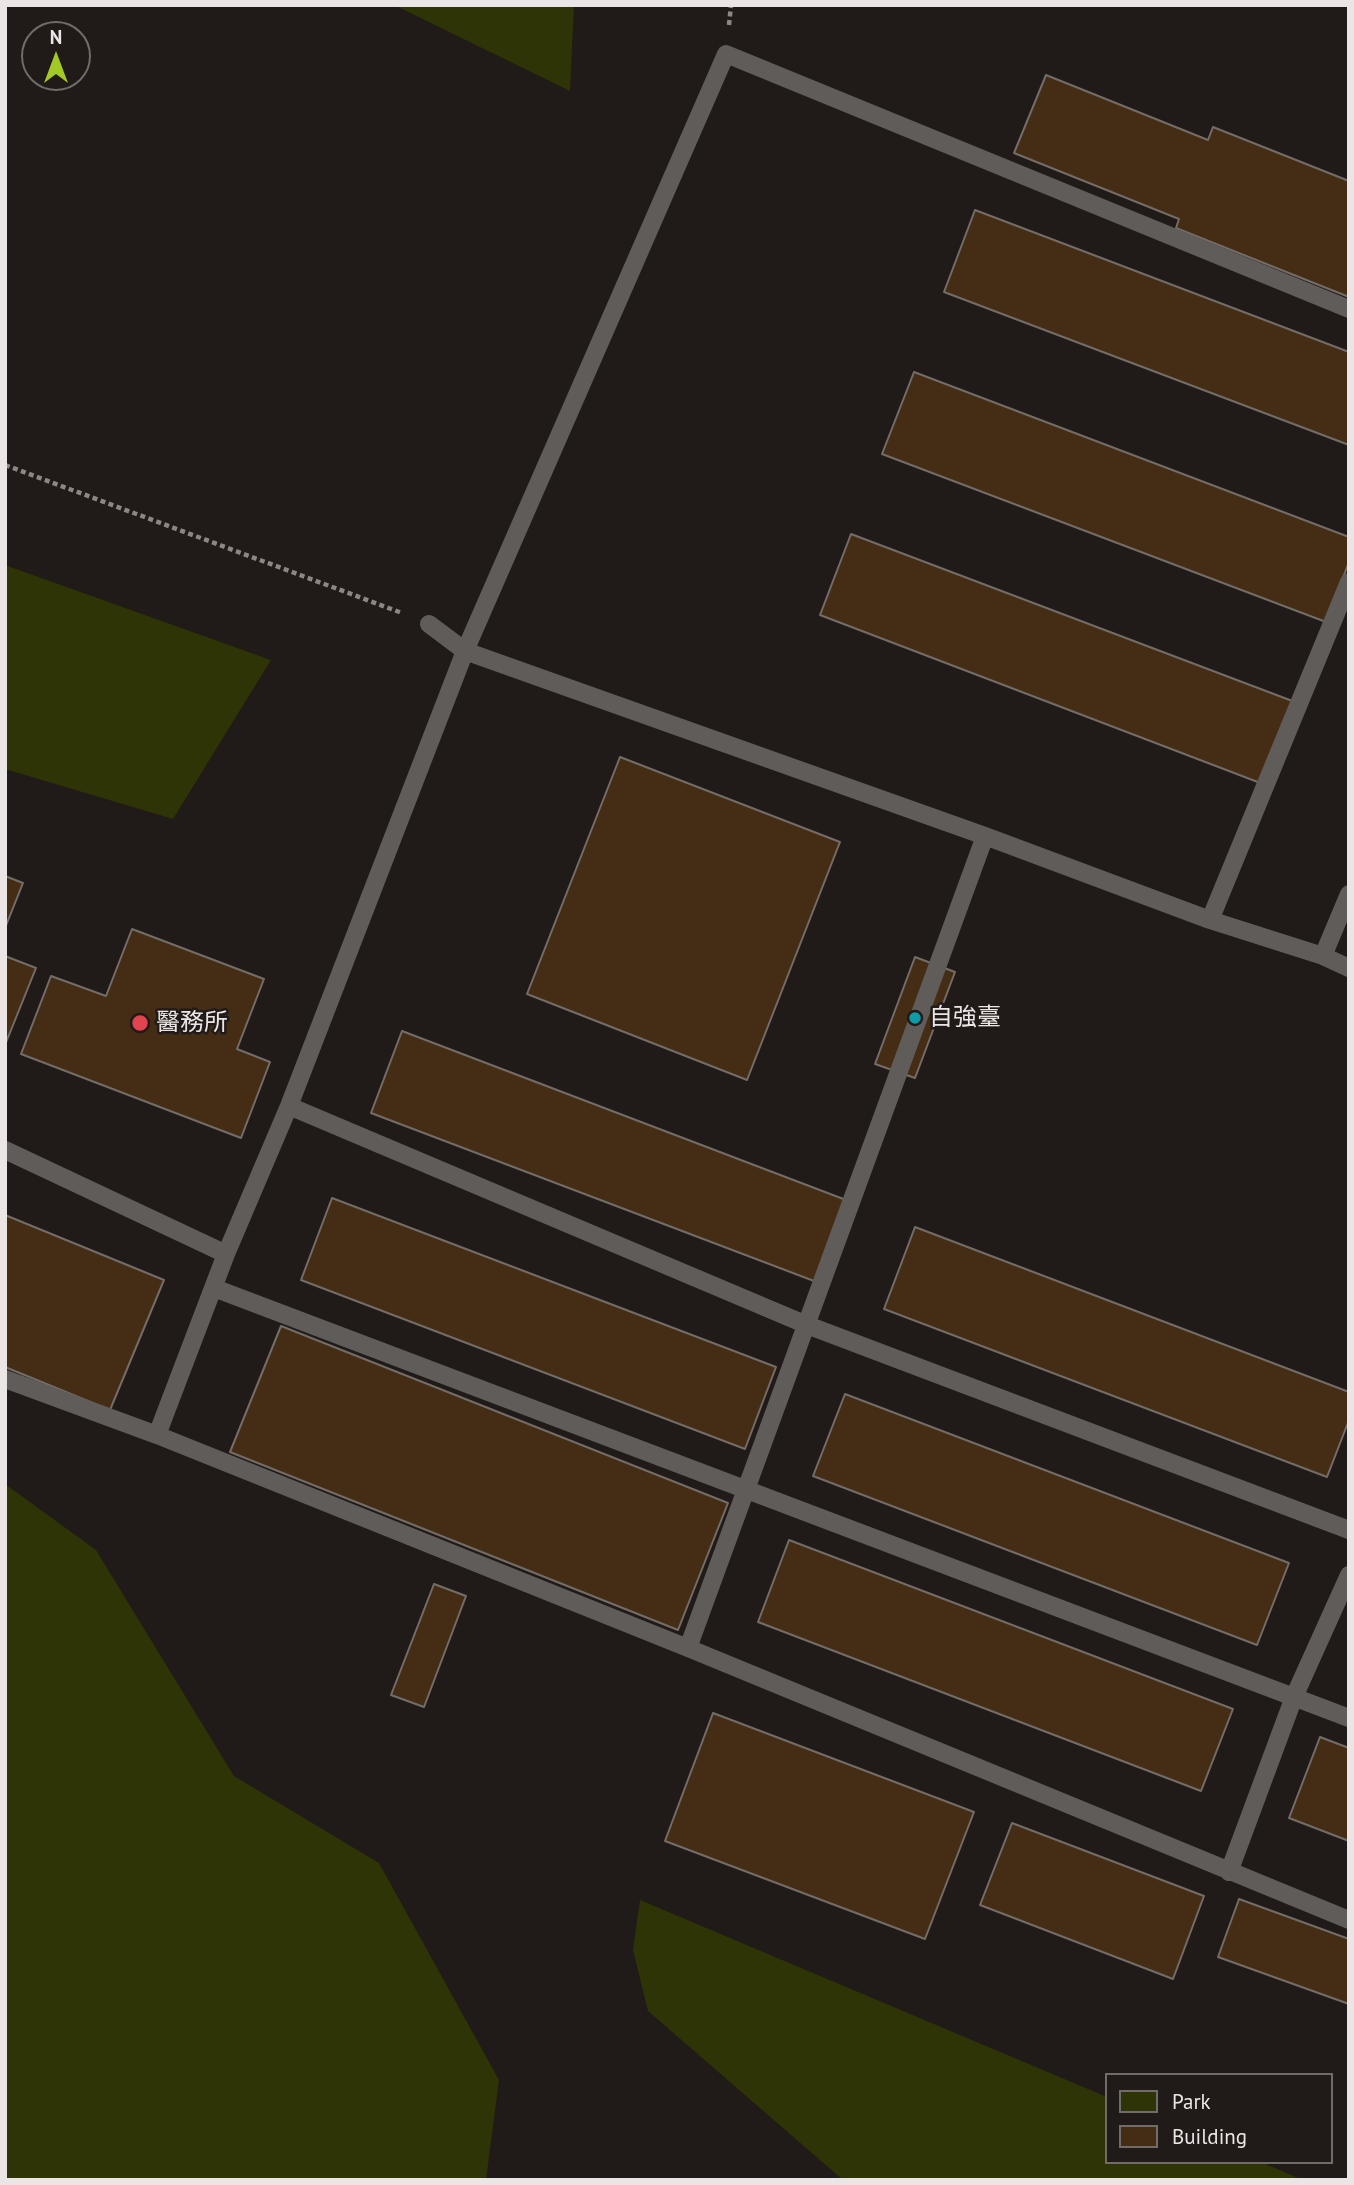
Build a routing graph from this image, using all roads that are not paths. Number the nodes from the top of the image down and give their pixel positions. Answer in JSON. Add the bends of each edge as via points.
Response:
{"nodes":[{"id":1,"x":1349,"y":309,"type":"edge"},
{"id":2,"x":1349,"y":582,"type":"edge"},
{"id":3,"x":429,"y":624,"type":"road end"},
{"id":4,"x":465,"y":651,"type":"junction"},
{"id":5,"x":985,"y":836,"type":"junction"},
{"id":6,"x":1349,"y":894,"type":"edge"},
{"id":7,"x":1210,"y":920,"type":"junction"},
{"id":8,"x":1323,"y":956,"type":"junction"},
{"id":9,"x":1349,"y":968,"type":"edge"},
{"id":10,"x":289,"y":1105,"type":"junction"},
{"id":11,"x":5,"y":1150,"type":"edge"},
{"id":12,"x":226,"y":1254,"type":"junction"},
{"id":13,"x":214,"y":1288,"type":"junction"},
{"id":14,"x":807,"y":1325,"type":"junction"},
{"id":15,"x":5,"y":1380,"type":"edge"},
{"id":16,"x":157,"y":1435,"type":"junction"},
{"id":17,"x":747,"y":1489,"type":"junction"},
{"id":18,"x":1349,"y":1531,"type":"edge"},
{"id":19,"x":1349,"y":1575,"type":"edge"},
{"id":20,"x":688,"y":1648,"type":"junction"},
{"id":21,"x":1294,"y":1697,"type":"junction"},
{"id":22,"x":1349,"y":1718,"type":"edge"},
{"id":23,"x":1229,"y":1872,"type":"junction"},
{"id":24,"x":1349,"y":1920,"type":"edge"}],
"edges":[{"from":1,"to":4,"type":"lane","via":[[726,54]]},
{"from":2,"to":7,"type":"lane"},
{"from":3,"to":4,"type":"lane"},
{"from":4,"to":5,"type":"lane"},
{"from":4,"to":10,"type":"lane"},
{"from":5,"to":7,"type":"lane"},
{"from":5,"to":14,"type":"lane"},
{"from":6,"to":8,"type":"lane"},
{"from":7,"to":8,"type":"lane"},
{"from":8,"to":9,"type":"lane"},
{"from":10,"to":12,"type":"lane"},
{"from":10,"to":14,"type":"lane"},
{"from":11,"to":12,"type":"lane"},
{"from":12,"to":13,"type":"lane"},
{"from":13,"to":16,"type":"lane"},
{"from":13,"to":17,"type":"lane"},
{"from":14,"to":17,"type":"lane"},
{"from":14,"to":18,"type":"lane"},
{"from":15,"to":16,"type":"lane"},
{"from":16,"to":20,"type":"lane"},
{"from":17,"to":20,"type":"lane"},
{"from":17,"to":21,"type":"lane"},
{"from":19,"to":21,"type":"lane"},
{"from":20,"to":23,"type":"lane"},
{"from":21,"to":22,"type":"lane"},
{"from":21,"to":23,"type":"lane"},
{"from":23,"to":24,"type":"lane"}]}
